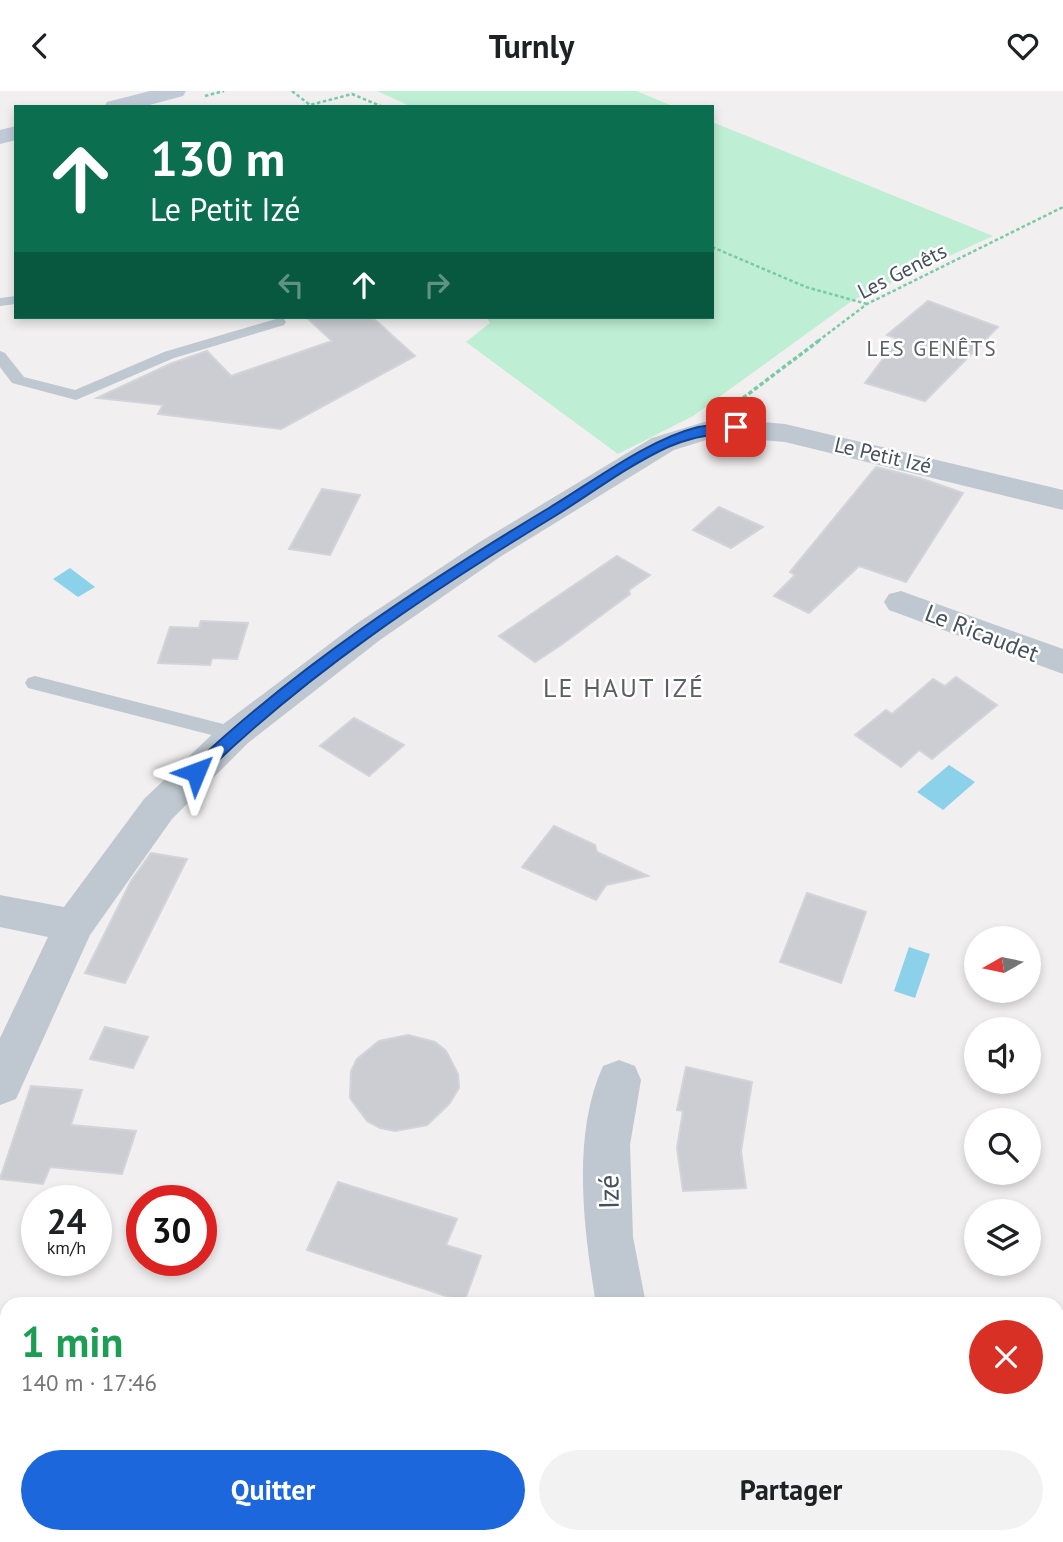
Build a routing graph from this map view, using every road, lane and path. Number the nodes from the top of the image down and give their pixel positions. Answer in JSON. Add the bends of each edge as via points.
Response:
{"nodes":[{"id":1,"x":175,"y":91,"type":"edge"},
{"id":2,"x":292,"y":91,"type":"edge"},
{"id":3,"x":122,"y":105,"type":"edge"},
{"id":4,"x":310,"y":105,"type":"edge"},
{"id":5,"x":310,"y":105,"type":"edge"},
{"id":6,"x":378,"y":105,"type":"edge"},
{"id":7,"x":1063,"y":208,"type":"edge"},
{"id":8,"x":714,"y":248,"type":"edge"},
{"id":9,"x":867,"y":304,"type":"junction"},
{"id":10,"x":279,"y":322,"type":"dead end"},
{"id":11,"x":0,"y":356,"type":"edge"},
{"id":12,"x":700,"y":431,"type":"junction"},
{"id":13,"x":1063,"y":500,"type":"edge"},
{"id":14,"x":901,"y":602,"type":"dead end"},
{"id":15,"x":1063,"y":662,"type":"edge"},
{"id":16,"x":35,"y":683,"type":"dead end"},
{"id":17,"x":235,"y":734,"type":"junction"},
{"id":18,"x":0,"y":911,"type":"edge"},
{"id":19,"x":74,"y":926,"type":"junction"},
{"id":20,"x":619,"y":1080,"type":"dead end"},
{"id":21,"x":0,"y":1085,"type":"edge"},
{"id":22,"x":620,"y":1297,"type":"edge"}],
"edges":[{"from":1,"to":3,"type":"main road"},
{"from":2,"to":4,"type":"path"},
{"from":5,"to":6,"type":"path","via":[[352,94]]},
{"from":7,"to":9,"type":"path","name":"Les Genêts"},
{"from":8,"to":9,"type":"path","via":[[806,287]]},
{"from":9,"to":12,"type":"path","name":"Les Genêts"},
{"from":10,"to":11,"type":"lane","via":[[169,355],[76,395],[18,380]]},
{"from":12,"to":13,"type":"street","name":"Le Petit Izé","via":[[736,427],[785,433]]},
{"from":12,"to":17,"type":"street","via":[[663,445],[489,550],[368,632]]},
{"from":14,"to":15,"type":"street","name":"Le Ricaudet"},
{"from":16,"to":17,"type":"lane"},
{"from":17,"to":19,"type":"street","via":[[158,809]]},
{"from":18,"to":19,"type":"street"},
{"from":19,"to":21,"type":"street"},
{"from":20,"to":22,"type":"street","name":"Izé","via":[[607,1145],[609,1237]]}]}
